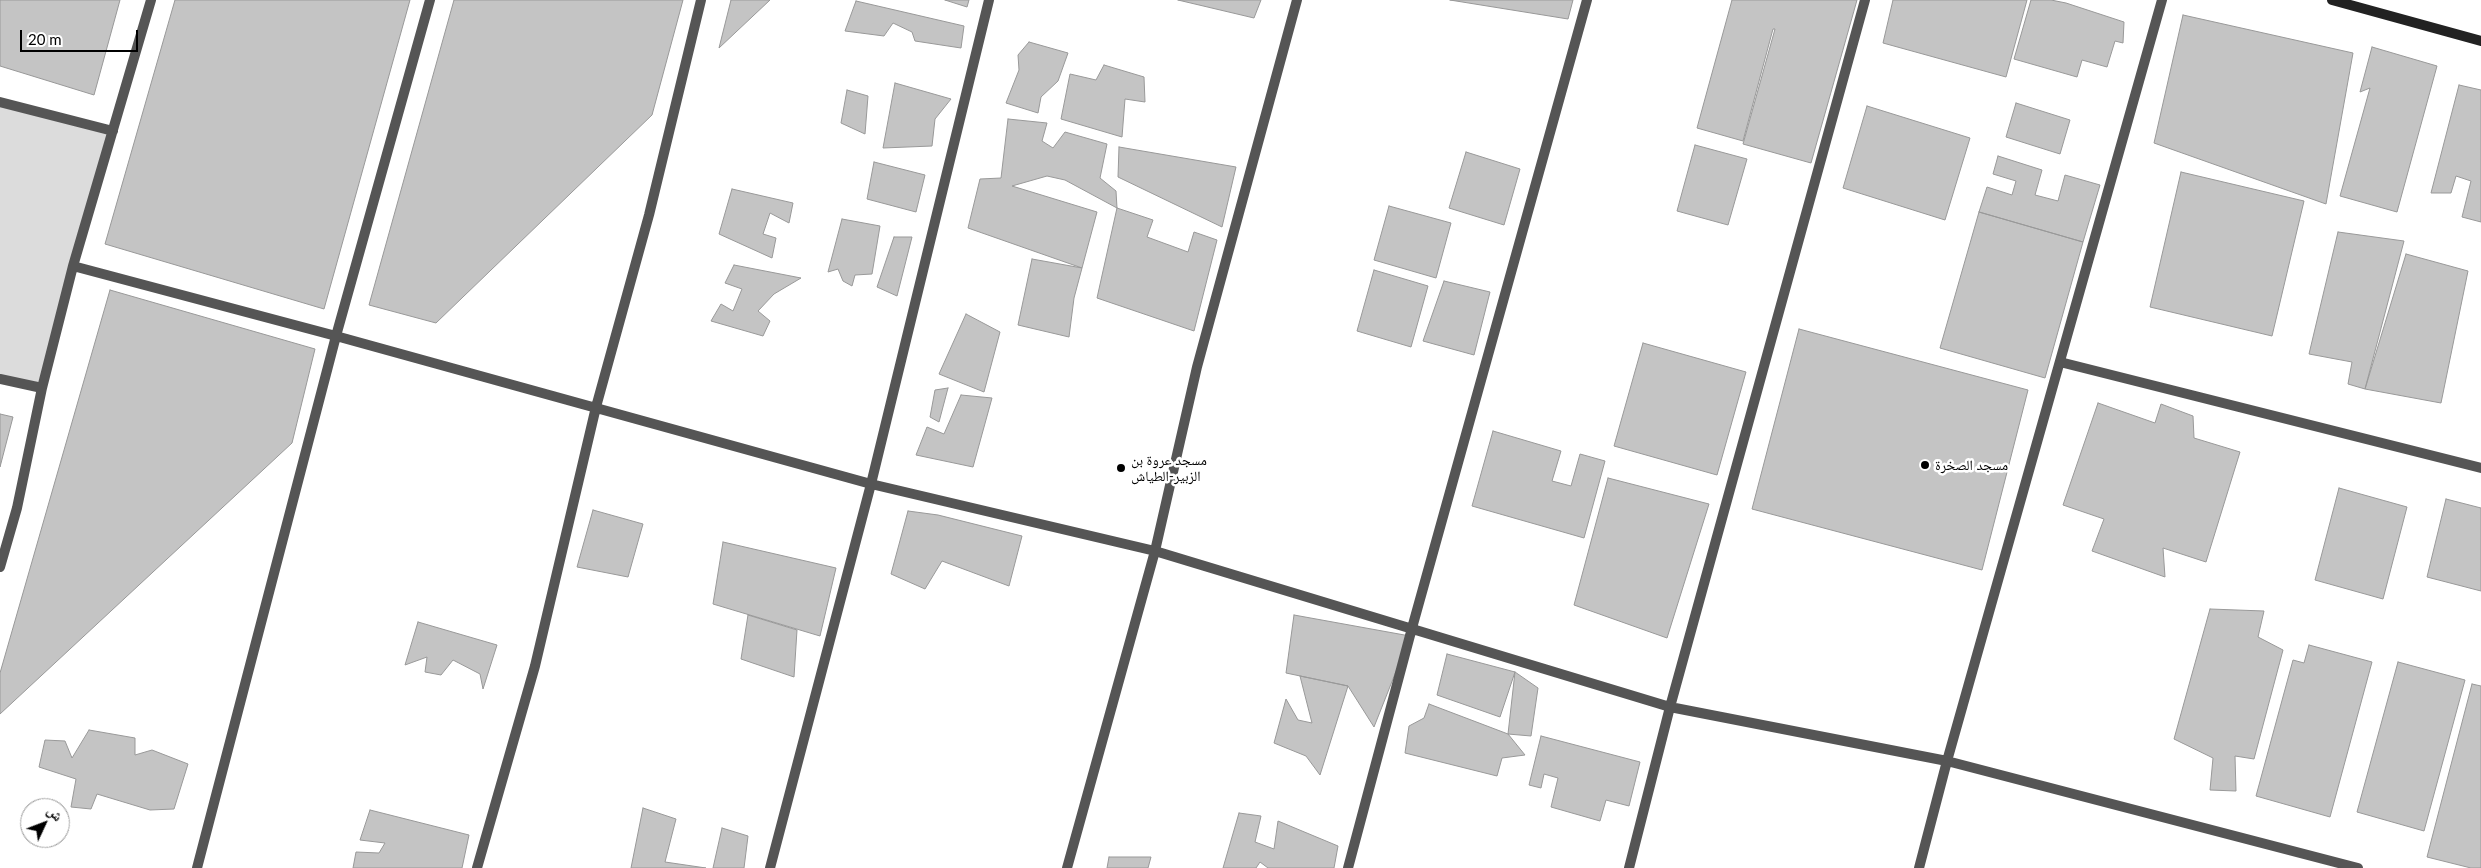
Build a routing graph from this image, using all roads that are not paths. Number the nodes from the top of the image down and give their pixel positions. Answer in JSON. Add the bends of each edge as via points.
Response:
{"nodes":[{"id":1,"x":152,"y":0,"type":"edge"},
{"id":2,"x":430,"y":0,"type":"edge"},
{"id":3,"x":701,"y":0,"type":"edge"},
{"id":4,"x":989,"y":0,"type":"edge"},
{"id":5,"x":1296,"y":0,"type":"edge"},
{"id":6,"x":1587,"y":0,"type":"edge"},
{"id":7,"x":1864,"y":0,"type":"edge"},
{"id":8,"x":2162,"y":0,"type":"edge"},
{"id":9,"x":2332,"y":0,"type":"edge"},
{"id":10,"x":2481,"y":42,"type":"edge"},
{"id":11,"x":0,"y":102,"type":"edge"},
{"id":12,"x":113,"y":131,"type":"junction"},
{"id":13,"x":73,"y":266,"type":"junction"},
{"id":14,"x":336,"y":336,"type":"junction"},
{"id":15,"x":2060,"y":362,"type":"junction"},
{"id":16,"x":0,"y":378,"type":"edge"},
{"id":17,"x":42,"y":388,"type":"junction"},
{"id":18,"x":596,"y":407,"type":"junction"},
{"id":19,"x":2481,"y":468,"type":"edge"},
{"id":20,"x":872,"y":484,"type":"junction"},
{"id":21,"x":1154,"y":551,"type":"junction"},
{"id":22,"x":0,"y":567,"type":"edge"},
{"id":23,"x":1412,"y":628,"type":"junction"},
{"id":24,"x":1670,"y":707,"type":"junction"},
{"id":25,"x":1947,"y":761,"type":"junction"},
{"id":26,"x":197,"y":868,"type":"edge"},
{"id":27,"x":476,"y":868,"type":"edge"},
{"id":28,"x":770,"y":868,"type":"edge"},
{"id":29,"x":1067,"y":868,"type":"edge"},
{"id":30,"x":1348,"y":868,"type":"edge"},
{"id":31,"x":1629,"y":868,"type":"edge"},
{"id":32,"x":1918,"y":868,"type":"edge"},
{"id":33,"x":2358,"y":868,"type":"edge"}],
"edges":[{"from":1,"to":12,"type":"street"},
{"from":2,"to":14,"type":"street"},
{"from":3,"to":18,"type":"street","via":[[649,215]]},
{"from":4,"to":20,"type":"street"},
{"from":5,"to":21,"type":"street","via":[[1197,367]]},
{"from":6,"to":23,"type":"street"},
{"from":7,"to":24,"type":"street"},
{"from":8,"to":15,"type":"street"},
{"from":9,"to":10,"type":"street"},
{"from":11,"to":12,"type":"street"},
{"from":12,"to":13,"type":"street"},
{"from":13,"to":14,"type":"street"},
{"from":13,"to":17,"type":"street"},
{"from":14,"to":18,"type":"street"},
{"from":14,"to":26,"type":"street"},
{"from":15,"to":19,"type":"street"},
{"from":15,"to":25,"type":"street"},
{"from":16,"to":17,"type":"street"},
{"from":17,"to":22,"type":"street","via":[[17,508]]},
{"from":18,"to":20,"type":"street"},
{"from":18,"to":27,"type":"street","via":[[535,666]]},
{"from":20,"to":21,"type":"street"},
{"from":20,"to":28,"type":"street"},
{"from":21,"to":23,"type":"street"},
{"from":21,"to":29,"type":"street"},
{"from":23,"to":24,"type":"street"},
{"from":23,"to":30,"type":"street"},
{"from":24,"to":25,"type":"street"},
{"from":24,"to":31,"type":"street"},
{"from":25,"to":32,"type":"street"},
{"from":25,"to":33,"type":"street"}]}
